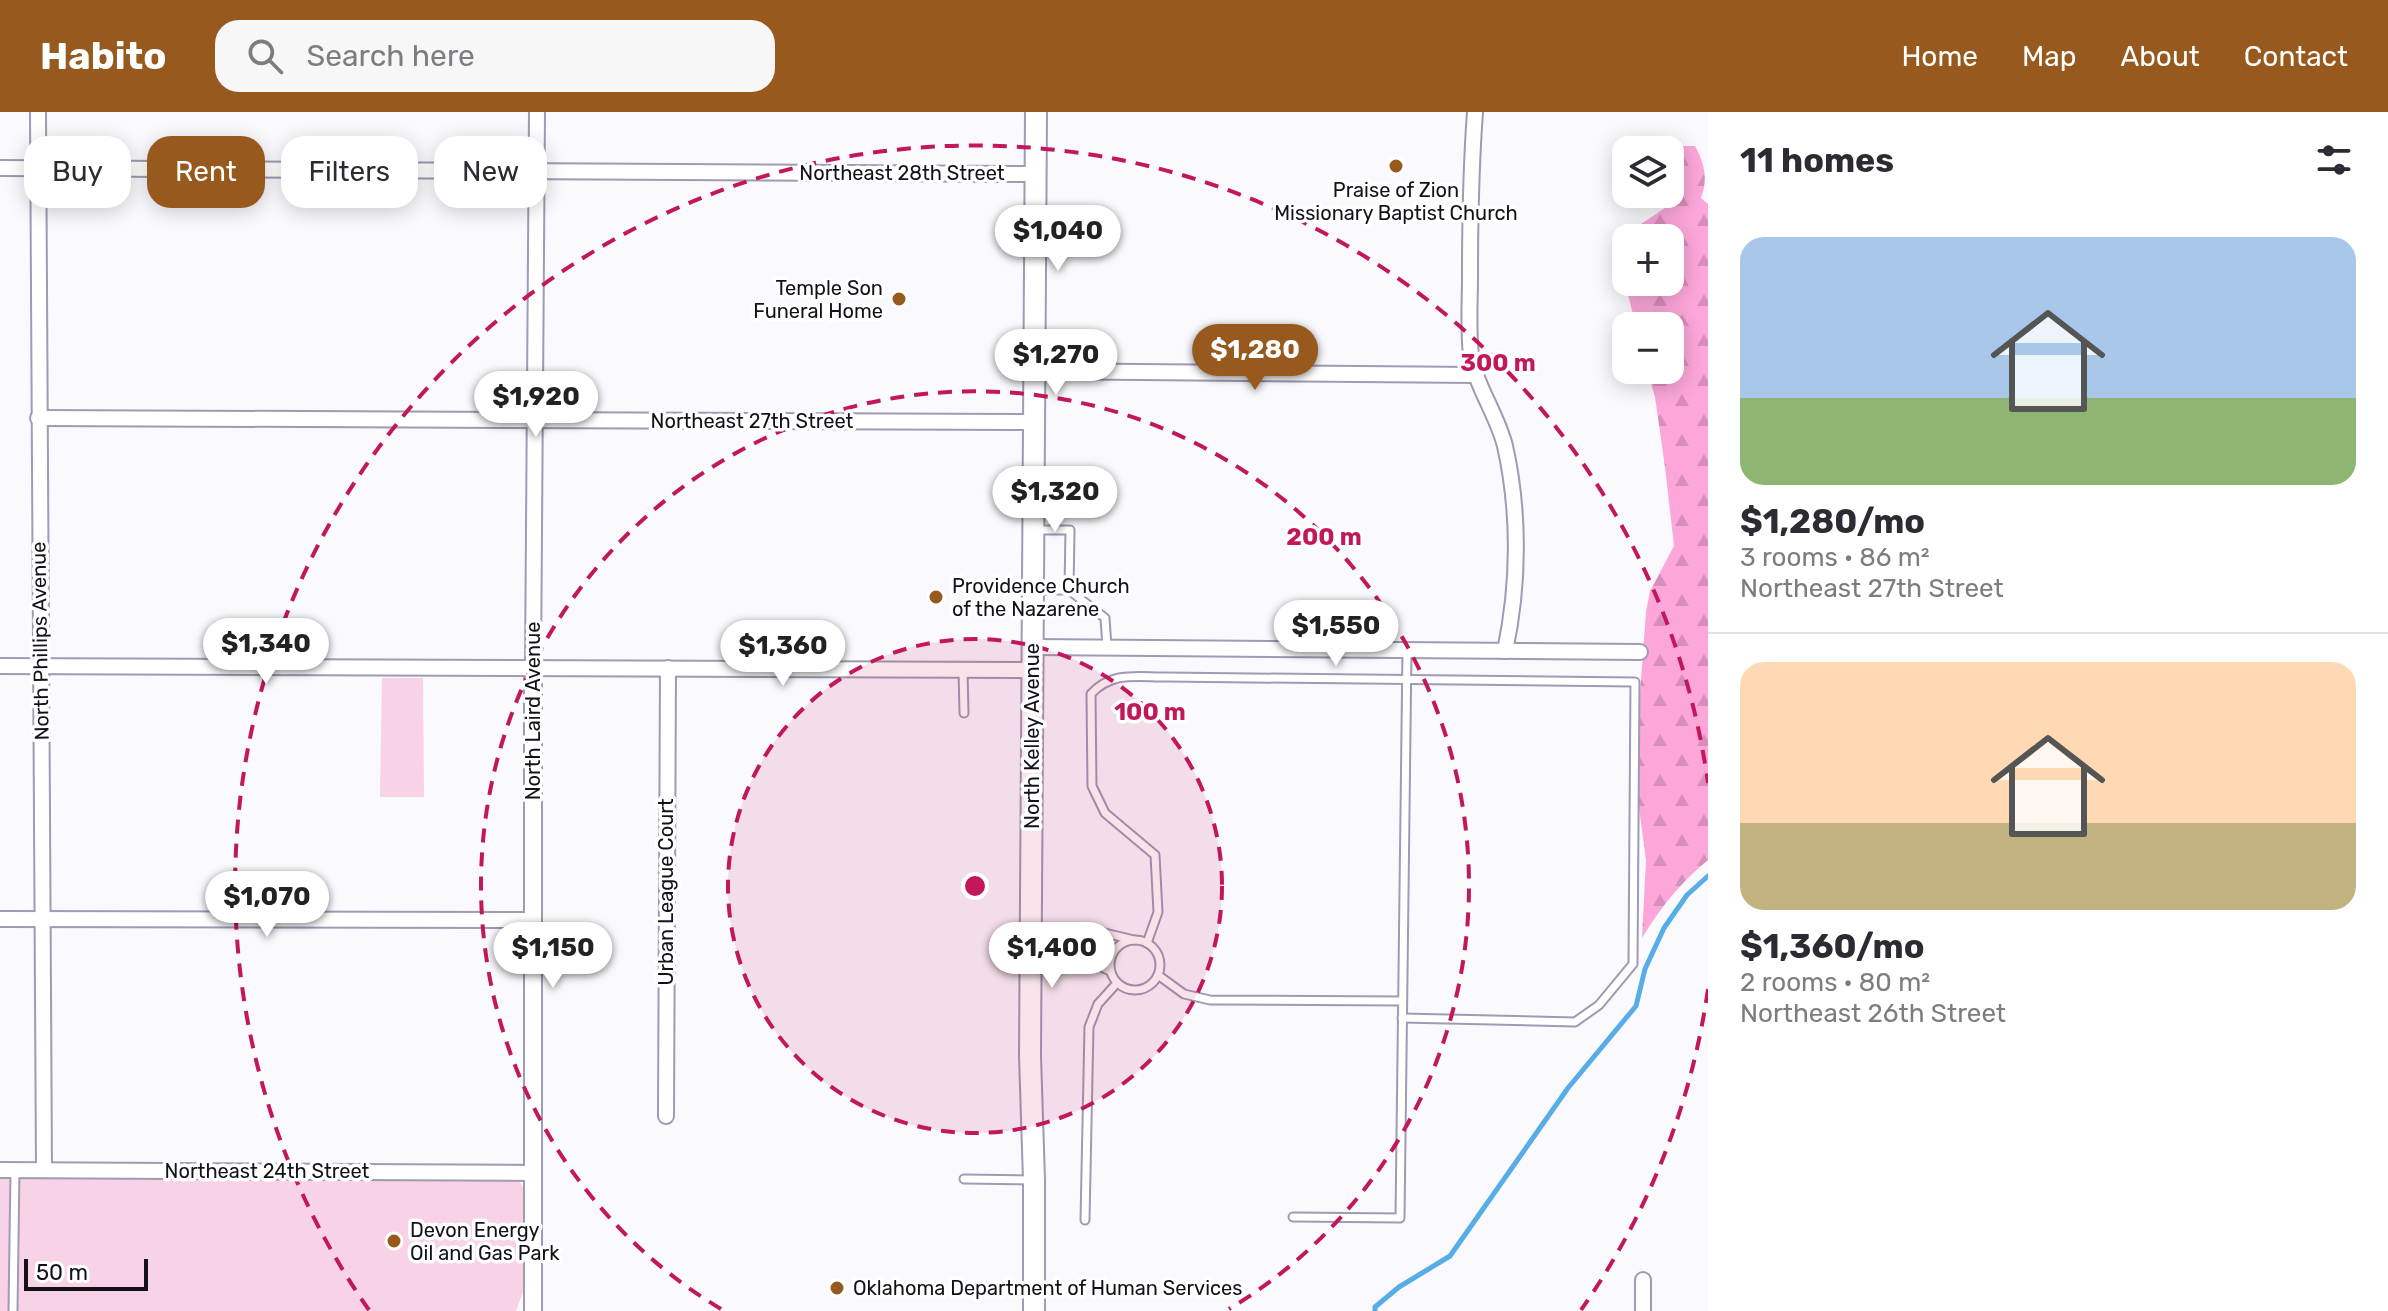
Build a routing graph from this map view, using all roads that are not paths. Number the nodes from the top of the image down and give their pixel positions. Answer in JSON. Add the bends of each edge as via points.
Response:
{"nodes":[{"id":1,"x":38,"y":112,"type":"edge"},
{"id":2,"x":537,"y":112,"type":"edge"},
{"id":3,"x":1036,"y":112,"type":"edge"},
{"id":4,"x":1475,"y":112,"type":"edge"},
{"id":5,"x":38,"y":136,"type":"edge"},
{"id":6,"x":537,"y":136,"type":"edge"},
{"id":7,"x":0,"y":168,"type":"edge"},
{"id":8,"x":24,"y":168,"type":"edge"},
{"id":9,"x":131,"y":169,"type":"edge"},
{"id":10,"x":434,"y":170,"type":"edge"},
{"id":11,"x":547,"y":171,"type":"edge"},
{"id":12,"x":1037,"y":174,"type":"junction"},
{"id":13,"x":37,"y":208,"type":"edge"},
{"id":14,"x":536,"y":208,"type":"edge"},
{"id":15,"x":1034,"y":371,"type":"junction"},
{"id":16,"x":1476,"y":375,"type":"junction"},
{"id":17,"x":38,"y":418,"type":"junction"},
{"id":18,"x":535,"y":420,"type":"junction"},
{"id":19,"x":1034,"y":422,"type":"junction"},
{"id":20,"x":1034,"y":530,"type":"junction"},
{"id":21,"x":1033,"y":590,"type":"junction"},
{"id":22,"x":1069,"y":590,"type":"junction"},
{"id":23,"x":1033,"y":647,"type":"junction"},
{"id":24,"x":1107,"y":647,"type":"junction"},
{"id":25,"x":1407,"y":649,"type":"junction"},
{"id":26,"x":1505,"y":651,"type":"junction"},
{"id":27,"x":1640,"y":652,"type":"dead end"},
{"id":28,"x":0,"y":666,"type":"edge"},
{"id":29,"x":41,"y":666,"type":"junction"},
{"id":30,"x":533,"y":668,"type":"junction"},
{"id":31,"x":668,"y":668,"type":"junction"},
{"id":32,"x":963,"y":670,"type":"junction"},
{"id":33,"x":1033,"y":670,"type":"junction"},
{"id":34,"x":1406,"y":681,"type":"junction"},
{"id":35,"x":964,"y":713,"type":"dead end"},
{"id":36,"x":0,"y":919,"type":"edge"},
{"id":37,"x":44,"y":919,"type":"junction"},
{"id":38,"x":533,"y":920,"type":"junction"},
{"id":39,"x":1031,"y":929,"type":"junction"},
{"id":40,"x":1136,"y":940,"type":"junction"},
{"id":41,"x":1147,"y":943,"type":"junction"},
{"id":42,"x":1031,"y":959,"type":"junction"},
{"id":43,"x":1110,"y":971,"type":"junction"},
{"id":44,"x":1158,"y":975,"type":"junction"},
{"id":45,"x":1117,"y":983,"type":"junction"},
{"id":46,"x":1402,"y":1001,"type":"junction"},
{"id":47,"x":1402,"y":1018,"type":"junction"},
{"id":48,"x":666,"y":1116,"type":"dead end"},
{"id":49,"x":8,"y":1170,"type":"edge"},
{"id":50,"x":44,"y":1170,"type":"junction"},
{"id":51,"x":533,"y":1173,"type":"junction"},
{"id":52,"x":964,"y":1179,"type":"dead end"},
{"id":53,"x":1034,"y":1180,"type":"junction"},
{"id":54,"x":1293,"y":1217,"type":"dead end"},
{"id":55,"x":1085,"y":1220,"type":"dead end"},
{"id":56,"x":1643,"y":1280,"type":"dead end"},
{"id":57,"x":13,"y":1311,"type":"edge"},
{"id":58,"x":533,"y":1311,"type":"edge"},
{"id":59,"x":1034,"y":1311,"type":"edge"},
{"id":60,"x":1643,"y":1311,"type":"edge"}],
"edges":[{"from":1,"to":5,"type":"street","name":"North Phillips Avenue"},
{"from":2,"to":6,"type":"street","name":"North Laird Avenue"},
{"from":3,"to":12,"type":"main road","name":"North Kelley Avenue"},
{"from":4,"to":16,"type":"street","via":[[1470,329]]},
{"from":7,"to":8,"type":"street","name":"Northeast 28th Street"},
{"from":9,"to":10,"type":"street","name":"Northeast 28th Street"},
{"from":11,"to":12,"type":"street","name":"Northeast 28th Street"},
{"from":12,"to":15,"type":"main road","name":"North Kelley Avenue"},
{"from":13,"to":17,"type":"street","name":"North Phillips Avenue"},
{"from":14,"to":18,"type":"street","name":"North Laird Avenue"},
{"from":15,"to":16,"type":"street"},
{"from":15,"to":19,"type":"main road","name":"North Kelley Avenue"},
{"from":16,"to":26,"type":"street","via":[[1505,446],[1514,522],[1516,570]]},
{"from":17,"to":18,"type":"street","name":"Northeast 27th Street"},
{"from":17,"to":29,"type":"street","name":"North Phillips Avenue"},
{"from":18,"to":19,"type":"street","name":"Northeast 27th Street"},
{"from":18,"to":30,"type":"street","name":"North Laird Avenue"},
{"from":19,"to":20,"type":"main road","name":"North Kelley Avenue"},
{"from":20,"to":21,"type":"main road","name":"North Kelley Avenue"},
{"from":20,"to":22,"type":"lane","via":[[1070,530]]},
{"from":21,"to":22,"type":"lane"},
{"from":21,"to":23,"type":"main road","name":"North Kelley Avenue"},
{"from":22,"to":24,"type":"lane","via":[[1105,618]]},
{"from":23,"to":24,"type":"street"},
{"from":23,"to":33,"type":"main road","name":"North Kelley Avenue"},
{"from":24,"to":25,"type":"street"},
{"from":25,"to":26,"type":"street"},
{"from":25,"to":34,"type":"lane"},
{"from":26,"to":27,"type":"street"},
{"from":28,"to":29,"type":"street"},
{"from":29,"to":30,"type":"street"},
{"from":29,"to":37,"type":"street","name":"North Phillips Avenue"},
{"from":30,"to":31,"type":"street"},
{"from":30,"to":38,"type":"street","name":"North Laird Avenue"},
{"from":31,"to":32,"type":"street"},
{"from":31,"to":48,"type":"street","name":"Urban League Court"},
{"from":32,"to":33,"type":"street"},
{"from":32,"to":35,"type":"lane"},
{"from":33,"to":39,"type":"main road","name":"North Kelley Avenue"},
{"from":34,"to":41,"type":"lane","via":[[1103,681],[1091,694],[1092,786],[1105,813],[1155,855],[1158,912]]},
{"from":34,"to":46,"type":"lane"},
{"from":34,"to":47,"type":"lane","via":[[1635,682],[1633,964],[1599,1005],[1575,1022]]},
{"from":36,"to":37,"type":"street"},
{"from":37,"to":38,"type":"street"},
{"from":37,"to":50,"type":"street","name":"North Phillips Avenue"},
{"from":38,"to":51,"type":"street","name":"North Laird Avenue"},
{"from":39,"to":40,"type":"lane","via":[[1088,929]]},
{"from":39,"to":42,"type":"main road","name":"North Kelley Avenue"},
{"from":40,"to":41,"type":"lane"},
{"from":40,"to":43,"type":"lane","via":[[1116,949]]},
{"from":41,"to":44,"type":"lane","via":[[1160,959]]},
{"from":42,"to":43,"type":"lane","via":[[1087,960]]},
{"from":42,"to":53,"type":"main road","name":"North Kelley Avenue"},
{"from":43,"to":45,"type":"lane"},
{"from":44,"to":45,"type":"lane","via":[[1140,990]]},
{"from":44,"to":46,"type":"lane","via":[[1184,994],[1210,1000]]},
{"from":45,"to":55,"type":"lane","via":[[1098,1004],[1089,1027]]},
{"from":46,"to":47,"type":"lane"},
{"from":47,"to":54,"type":"lane","via":[[1400,1218]]},
{"from":49,"to":50,"type":"street","name":"Northeast 24th Street"},
{"from":49,"to":57,"type":"lane"},
{"from":50,"to":51,"type":"street","name":"Northeast 24th Street"},
{"from":51,"to":58,"type":"street","name":"North Laird Avenue"},
{"from":52,"to":53,"type":"lane"},
{"from":53,"to":59,"type":"main road","name":"North Kelley Avenue"},
{"from":56,"to":60,"type":"street"}]}
